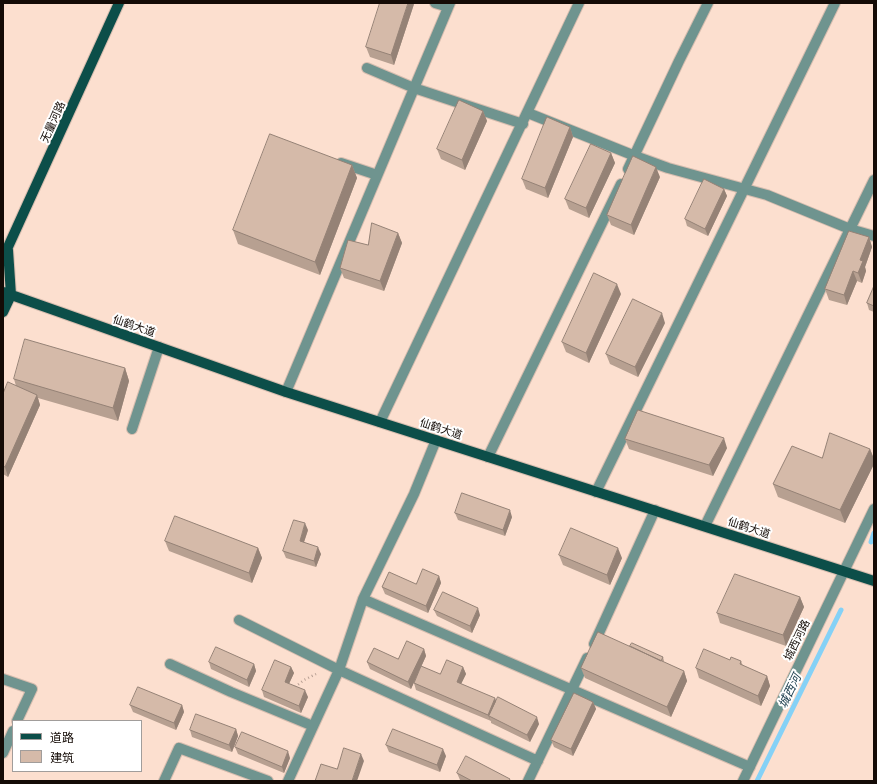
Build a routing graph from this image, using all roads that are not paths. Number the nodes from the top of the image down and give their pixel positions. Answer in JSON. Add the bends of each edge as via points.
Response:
{"nodes":[{"id":1,"x":119,"y":3,"type":"edge"},
{"id":2,"x":435,"y":3,"type":"edge"},
{"id":3,"x":579,"y":3,"type":"edge"},
{"id":4,"x":708,"y":3,"type":"edge"},
{"id":5,"x":835,"y":3,"type":"edge"},
{"id":6,"x":449,"y":5,"type":"edge"},
{"id":7,"x":367,"y":68,"type":"dead end"},
{"id":8,"x":414,"y":88,"type":"junction"},
{"id":9,"x":528,"y":113,"type":"junction"},
{"id":10,"x":523,"y":124,"type":"junction"},
{"id":11,"x":635,"y":156,"type":"junction"},
{"id":12,"x":328,"y":158,"type":"edge"},
{"id":13,"x":377,"y":176,"type":"junction"},
{"id":14,"x":874,"y":180,"type":"edge"},
{"id":15,"x":745,"y":189,"type":"junction"},
{"id":16,"x":850,"y":229,"type":"junction"},
{"id":17,"x":874,"y":236,"type":"edge"},
{"id":18,"x":6,"y":254,"type":"edge"},
{"id":19,"x":7,"y":293,"type":"edge"},
{"id":20,"x":3,"y":312,"type":"edge"},
{"id":21,"x":159,"y":347,"type":"junction"},
{"id":22,"x":286,"y":392,"type":"junction"},
{"id":23,"x":380,"y":422,"type":"junction"},
{"id":24,"x":132,"y":429,"type":"dead end"},
{"id":25,"x":436,"y":440,"type":"junction"},
{"id":26,"x":488,"y":457,"type":"junction"},
{"id":27,"x":596,"y":492,"type":"junction"},
{"id":28,"x":874,"y":509,"type":"edge"},
{"id":29,"x":655,"y":510,"type":"junction"},
{"id":30,"x":705,"y":526,"type":"junction"},
{"id":31,"x":844,"y":571,"type":"junction"},
{"id":32,"x":874,"y":581,"type":"edge"},
{"id":33,"x":363,"y":599,"type":"junction"},
{"id":34,"x":239,"y":620,"type":"dead end"},
{"id":35,"x":170,"y":664,"type":"dead end"},
{"id":36,"x":336,"y":668,"type":"junction"},
{"id":37,"x":3,"y":679,"type":"edge"},
{"id":38,"x":573,"y":689,"type":"junction"},
{"id":39,"x":17,"y":720,"type":"edge"},
{"id":40,"x":313,"y":726,"type":"junction"},
{"id":41,"x":12,"y":733,"type":"edge"},
{"id":42,"x":3,"y":753,"type":"edge"},
{"id":43,"x":538,"y":761,"type":"junction"},
{"id":44,"x":750,"y":767,"type":"junction"},
{"id":45,"x":164,"y":781,"type":"edge"},
{"id":46,"x":268,"y":781,"type":"edge"},
{"id":47,"x":288,"y":781,"type":"edge"},
{"id":48,"x":528,"y":781,"type":"edge"},
{"id":49,"x":743,"y":781,"type":"edge"}],
"edges":[{"from":1,"to":18,"type":"main road","name":"无量河路"},
{"from":2,"to":6,"type":"street"},
{"from":3,"to":9,"type":"street"},
{"from":4,"to":11,"type":"street"},
{"from":5,"to":15,"type":"street"},
{"from":6,"to":8,"type":"street"},
{"from":7,"to":8,"type":"street"},
{"from":8,"to":10,"type":"street"},
{"from":8,"to":13,"type":"street"},
{"from":9,"to":10,"type":"street"},
{"from":9,"to":11,"type":"street"},
{"from":10,"to":23,"type":"street"},
{"from":11,"to":15,"type":"street","via":[[668,168]]},
{"from":11,"to":26,"type":"street"},
{"from":12,"to":13,"type":"street"},
{"from":13,"to":22,"type":"street"},
{"from":14,"to":16,"type":"street"},
{"from":15,"to":16,"type":"street"},
{"from":15,"to":27,"type":"street"},
{"from":16,"to":17,"type":"street"},
{"from":16,"to":30,"type":"street"},
{"from":18,"to":19,"type":"main road"},
{"from":19,"to":20,"type":"main road"},
{"from":19,"to":21,"type":"main road","name":"仙鹤大道"},
{"from":21,"to":22,"type":"main road","name":"仙鹤大道"},
{"from":21,"to":24,"type":"street"},
{"from":22,"to":23,"type":"main road","name":"仙鹤大道"},
{"from":23,"to":25,"type":"main road","name":"仙鹤大道"},
{"from":25,"to":26,"type":"main road","name":"仙鹤大道"},
{"from":25,"to":33,"type":"street","via":[[414,494]]},
{"from":26,"to":27,"type":"main road","name":"仙鹤大道"},
{"from":27,"to":29,"type":"main road","name":"仙鹤大道"},
{"from":28,"to":31,"type":"street","name":"城西河路"},
{"from":29,"to":30,"type":"main road","name":"仙鹤大道"},
{"from":29,"to":38,"type":"street"},
{"from":30,"to":31,"type":"main road","name":"仙鹤大道"},
{"from":31,"to":32,"type":"main road","name":"仙鹤大道"},
{"from":31,"to":44,"type":"street","name":"城西河路"},
{"from":33,"to":36,"type":"street"},
{"from":33,"to":38,"type":"street"},
{"from":34,"to":36,"type":"street"},
{"from":35,"to":40,"type":"street"},
{"from":36,"to":40,"type":"street"},
{"from":36,"to":43,"type":"street"},
{"from":37,"to":39,"type":"street","via":[[32,689]]},
{"from":38,"to":43,"type":"street"},
{"from":38,"to":44,"type":"street"},
{"from":40,"to":47,"type":"street"},
{"from":41,"to":42,"type":"street"},
{"from":43,"to":48,"type":"street"},
{"from":44,"to":49,"type":"street","name":"城西河路"},
{"from":45,"to":46,"type":"street","via":[[179,748]]}]}
